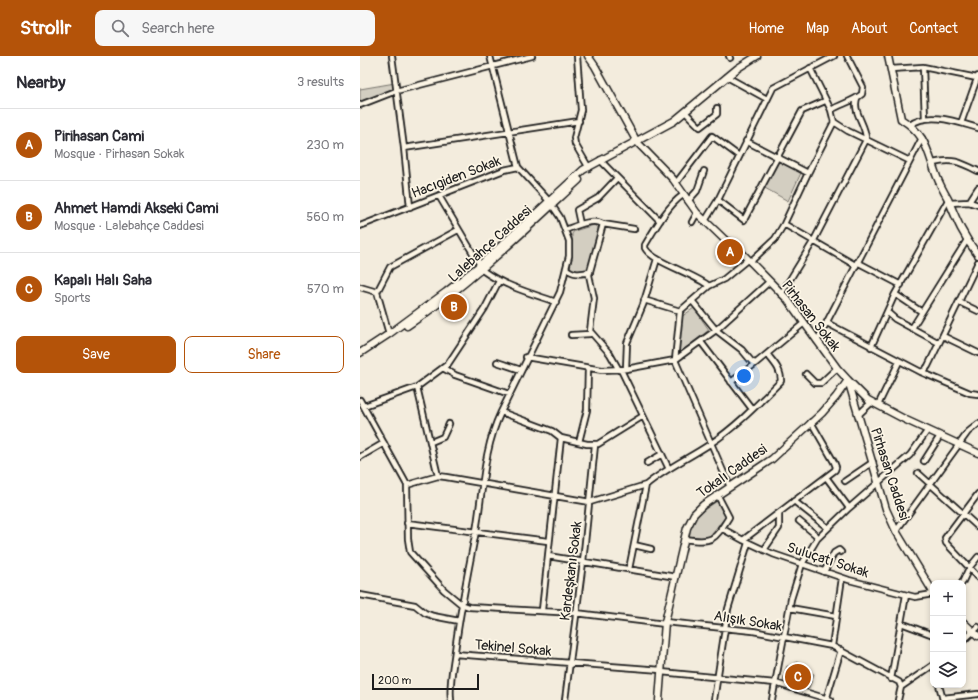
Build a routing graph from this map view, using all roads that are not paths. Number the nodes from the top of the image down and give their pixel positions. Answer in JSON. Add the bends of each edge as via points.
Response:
{"nodes":[{"id":1,"x":392,"y":56,"type":"edge"},
{"id":2,"x":490,"y":56,"type":"edge"},
{"id":3,"x":532,"y":56,"type":"edge"},
{"id":4,"x":576,"y":56,"type":"edge"},
{"id":5,"x":588,"y":56,"type":"edge"},
{"id":6,"x":757,"y":56,"type":"edge"},
{"id":7,"x":834,"y":56,"type":"edge"},
{"id":8,"x":848,"y":56,"type":"edge"},
{"id":9,"x":888,"y":56,"type":"edge"},
{"id":10,"x":493,"y":67,"type":"junction"},
{"id":11,"x":922,"y":67,"type":"junction"},
{"id":12,"x":810,"y":68,"type":"junction"},
{"id":13,"x":891,"y":69,"type":"junction"},
{"id":14,"x":978,"y":76,"type":"edge"},
{"id":15,"x":727,"y":77,"type":"junction"},
{"id":16,"x":396,"y":91,"type":"junction"},
{"id":17,"x":857,"y":98,"type":"junction"},
{"id":18,"x":767,"y":99,"type":"junction"},
{"id":19,"x":825,"y":101,"type":"junction"},
{"id":20,"x":360,"y":105,"type":"edge"},
{"id":21,"x":717,"y":108,"type":"dead end"},
{"id":22,"x":831,"y":110,"type":"junction"},
{"id":23,"x":685,"y":112,"type":"junction"},
{"id":24,"x":925,"y":119,"type":"junction"},
{"id":25,"x":579,"y":121,"type":"junction"},
{"id":26,"x":834,"y":122,"type":"junction"},
{"id":27,"x":961,"y":123,"type":"junction"},
{"id":28,"x":910,"y":125,"type":"junction"},
{"id":29,"x":978,"y":128,"type":"edge"},
{"id":30,"x":510,"y":131,"type":"junction"},
{"id":31,"x":922,"y":138,"type":"junction"},
{"id":32,"x":866,"y":140,"type":"junction"},
{"id":33,"x":746,"y":141,"type":"junction"},
{"id":34,"x":637,"y":142,"type":"junction"},
{"id":35,"x":404,"y":148,"type":"junction"},
{"id":36,"x":739,"y":156,"type":"junction"},
{"id":37,"x":777,"y":157,"type":"junction"},
{"id":38,"x":600,"y":160,"type":"junction"},
{"id":39,"x":910,"y":161,"type":"junction"},
{"id":40,"x":933,"y":163,"type":"junction"},
{"id":41,"x":518,"y":167,"type":"junction"},
{"id":42,"x":589,"y":168,"type":"junction"},
{"id":43,"x":704,"y":171,"type":"dead end"},
{"id":44,"x":978,"y":171,"type":"edge"},
{"id":45,"x":808,"y":173,"type":"junction"},
{"id":46,"x":617,"y":178,"type":"junction"},
{"id":47,"x":676,"y":183,"type":"junction"},
{"id":48,"x":978,"y":188,"type":"edge"},
{"id":49,"x":683,"y":195,"type":"junction"},
{"id":50,"x":439,"y":196,"type":"junction"},
{"id":51,"x":718,"y":200,"type":"junction"},
{"id":52,"x":688,"y":201,"type":"junction"},
{"id":53,"x":949,"y":202,"type":"junction"},
{"id":54,"x":969,"y":202,"type":"junction"},
{"id":55,"x":551,"y":203,"type":"junction"},
{"id":56,"x":978,"y":205,"type":"edge"},
{"id":57,"x":410,"y":207,"type":"junction"},
{"id":58,"x":697,"y":213,"type":"junction"},
{"id":59,"x":660,"y":221,"type":"junction"},
{"id":60,"x":705,"y":221,"type":"junction"},
{"id":61,"x":692,"y":222,"type":"dead end"},
{"id":62,"x":580,"y":224,"type":"junction"},
{"id":63,"x":603,"y":224,"type":"junction"},
{"id":64,"x":784,"y":224,"type":"junction"},
{"id":65,"x":360,"y":226,"type":"edge"},
{"id":66,"x":634,"y":229,"type":"dead end"},
{"id":67,"x":458,"y":230,"type":"junction"},
{"id":68,"x":565,"y":230,"type":"junction"},
{"id":69,"x":967,"y":240,"type":"junction"},
{"id":70,"x":813,"y":242,"type":"junction"},
{"id":71,"x":978,"y":255,"type":"edge"},
{"id":72,"x":657,"y":259,"type":"junction"},
{"id":73,"x":748,"y":261,"type":"junction"},
{"id":74,"x":978,"y":262,"type":"edge"},
{"id":75,"x":856,"y":264,"type":"junction"},
{"id":76,"x":481,"y":267,"type":"junction"},
{"id":77,"x":566,"y":268,"type":"junction"},
{"id":78,"x":590,"y":272,"type":"junction"},
{"id":79,"x":499,"y":281,"type":"junction"},
{"id":80,"x":769,"y":282,"type":"junction"},
{"id":81,"x":901,"y":285,"type":"junction"},
{"id":82,"x":709,"y":286,"type":"junction"},
{"id":83,"x":360,"y":287,"type":"edge"},
{"id":84,"x":377,"y":292,"type":"junction"},
{"id":85,"x":781,"y":294,"type":"junction"},
{"id":86,"x":895,"y":294,"type":"junction"},
{"id":87,"x":644,"y":300,"type":"junction"},
{"id":88,"x":556,"y":302,"type":"junction"},
{"id":89,"x":693,"y":302,"type":"junction"},
{"id":90,"x":959,"y":302,"type":"junction"},
{"id":91,"x":680,"y":311,"type":"junction"},
{"id":92,"x":978,"y":311,"type":"edge"},
{"id":93,"x":887,"y":312,"type":"junction"},
{"id":94,"x":922,"y":312,"type":"junction"},
{"id":95,"x":804,"y":323,"type":"junction"},
{"id":96,"x":826,"y":323,"type":"junction"},
{"id":97,"x":912,"y":328,"type":"junction"},
{"id":98,"x":716,"y":330,"type":"junction"},
{"id":99,"x":389,"y":334,"type":"junction"},
{"id":100,"x":590,"y":334,"type":"junction"},
{"id":101,"x":571,"y":335,"type":"dead end"},
{"id":102,"x":943,"y":336,"type":"junction"},
{"id":103,"x":817,"y":341,"type":"junction"},
{"id":104,"x":701,"y":342,"type":"junction"},
{"id":105,"x":939,"y":343,"type":"junction"},
{"id":106,"x":872,"y":347,"type":"junction"},
{"id":107,"x":360,"y":353,"type":"edge"},
{"id":108,"x":978,"y":353,"type":"edge"},
{"id":109,"x":767,"y":354,"type":"junction"},
{"id":110,"x":526,"y":357,"type":"junction"},
{"id":111,"x":360,"y":358,"type":"edge"},
{"id":112,"x":675,"y":360,"type":"junction"},
{"id":113,"x":497,"y":362,"type":"dead end"},
{"id":114,"x":899,"y":362,"type":"junction"},
{"id":115,"x":756,"y":363,"type":"junction"},
{"id":116,"x":443,"y":368,"type":"junction"},
{"id":117,"x":588,"y":368,"type":"junction"},
{"id":118,"x":837,"y":368,"type":"junction"},
{"id":119,"x":622,"y":369,"type":"junction"},
{"id":120,"x":520,"y":370,"type":"junction"},
{"id":121,"x":921,"y":372,"type":"junction"},
{"id":122,"x":806,"y":374,"type":"dead end"},
{"id":123,"x":848,"y":380,"type":"junction"},
{"id":124,"x":731,"y":382,"type":"junction"},
{"id":125,"x":417,"y":387,"type":"junction"},
{"id":126,"x":509,"y":394,"type":"junction"},
{"id":127,"x":978,"y":394,"type":"edge"},
{"id":128,"x":360,"y":400,"type":"edge"},
{"id":129,"x":873,"y":402,"type":"junction"},
{"id":130,"x":364,"y":406,"type":"junction"},
{"id":131,"x":752,"y":409,"type":"junction"},
{"id":132,"x":501,"y":412,"type":"junction"},
{"id":133,"x":858,"y":414,"type":"junction"},
{"id":134,"x":643,"y":416,"type":"junction"},
{"id":135,"x":811,"y":422,"type":"junction"},
{"id":136,"x":449,"y":424,"type":"dead end"},
{"id":137,"x":978,"y":424,"type":"edge"},
{"id":138,"x":928,"y":430,"type":"junction"},
{"id":139,"x":940,"y":436,"type":"junction"},
{"id":140,"x":561,"y":438,"type":"junction"},
{"id":141,"x":431,"y":442,"type":"junction"},
{"id":142,"x":579,"y":442,"type":"junction"},
{"id":143,"x":384,"y":443,"type":"junction"},
{"id":144,"x":711,"y":443,"type":"junction"},
{"id":145,"x":959,"y":444,"type":"junction"},
{"id":146,"x":595,"y":445,"type":"junction"},
{"id":147,"x":978,"y":453,"type":"edge"},
{"id":148,"x":662,"y":454,"type":"junction"},
{"id":149,"x":360,"y":456,"type":"edge"},
{"id":150,"x":924,"y":461,"type":"dead end"},
{"id":151,"x":873,"y":462,"type":"junction"},
{"id":152,"x":647,"y":463,"type":"dead end"},
{"id":153,"x":669,"y":469,"type":"junction"},
{"id":154,"x":918,"y":473,"type":"dead end"},
{"id":155,"x":438,"y":476,"type":"junction"},
{"id":156,"x":826,"y":477,"type":"junction"},
{"id":157,"x":845,"y":481,"type":"dead end"},
{"id":158,"x":878,"y":484,"type":"junction"},
{"id":159,"x":930,"y":484,"type":"junction"},
{"id":160,"x":407,"y":485,"type":"junction"},
{"id":161,"x":482,"y":485,"type":"junction"},
{"id":162,"x":646,"y":485,"type":"junction"},
{"id":163,"x":730,"y":487,"type":"junction"},
{"id":164,"x":978,"y":494,"type":"edge"},
{"id":165,"x":554,"y":496,"type":"junction"},
{"id":166,"x":718,"y":496,"type":"junction"},
{"id":167,"x":794,"y":501,"type":"junction"},
{"id":168,"x":590,"y":502,"type":"junction"},
{"id":169,"x":849,"y":508,"type":"junction"},
{"id":170,"x":779,"y":513,"type":"junction"},
{"id":171,"x":963,"y":514,"type":"junction"},
{"id":172,"x":799,"y":521,"type":"dead end"},
{"id":173,"x":407,"y":523,"type":"junction"},
{"id":174,"x":978,"y":527,"type":"edge"},
{"id":175,"x":721,"y":528,"type":"junction"},
{"id":176,"x":828,"y":528,"type":"junction"},
{"id":177,"x":476,"y":531,"type":"junction"},
{"id":178,"x":896,"y":531,"type":"junction"},
{"id":179,"x":684,"y":539,"type":"junction"},
{"id":180,"x":817,"y":539,"type":"junction"},
{"id":181,"x":743,"y":540,"type":"junction"},
{"id":182,"x":548,"y":541,"type":"junction"},
{"id":183,"x":748,"y":543,"type":"junction"},
{"id":184,"x":634,"y":546,"type":"junction"},
{"id":185,"x":651,"y":548,"type":"dead end"},
{"id":186,"x":764,"y":550,"type":"junction"},
{"id":187,"x":841,"y":552,"type":"dead end"},
{"id":188,"x":548,"y":556,"type":"junction"},
{"id":189,"x":978,"y":557,"type":"edge"},
{"id":190,"x":583,"y":562,"type":"junction"},
{"id":191,"x":802,"y":564,"type":"junction"},
{"id":192,"x":969,"y":568,"type":"junction"},
{"id":193,"x":629,"y":569,"type":"junction"},
{"id":194,"x":824,"y":572,"type":"junction"},
{"id":195,"x":676,"y":576,"type":"junction"},
{"id":196,"x":978,"y":577,"type":"edge"},
{"id":197,"x":842,"y":578,"type":"junction"},
{"id":198,"x":963,"y":580,"type":"edge"},
{"id":199,"x":930,"y":588,"type":"edge"},
{"id":200,"x":930,"y":594,"type":"edge"},
{"id":201,"x":360,"y":595,"type":"edge"},
{"id":202,"x":906,"y":595,"type":"junction"},
{"id":203,"x":461,"y":604,"type":"junction"},
{"id":204,"x":790,"y":608,"type":"junction"},
{"id":205,"x":542,"y":610,"type":"junction"},
{"id":206,"x":576,"y":613,"type":"junction"},
{"id":207,"x":836,"y":616,"type":"junction"},
{"id":208,"x":459,"y":621,"type":"junction"},
{"id":209,"x":665,"y":623,"type":"junction"},
{"id":210,"x":901,"y":623,"type":"junction"},
{"id":211,"x":966,"y":624,"type":"edge"},
{"id":212,"x":724,"y":628,"type":"junction"},
{"id":213,"x":977,"y":632,"type":"edge"},
{"id":214,"x":930,"y":635,"type":"edge"},
{"id":215,"x":783,"y":638,"type":"junction"},
{"id":216,"x":966,"y":639,"type":"edge"},
{"id":217,"x":829,"y":646,"type":"junction"},
{"id":218,"x":841,"y":650,"type":"junction"},
{"id":219,"x":454,"y":654,"type":"junction"},
{"id":220,"x":570,"y":663,"type":"junction"},
{"id":221,"x":930,"y":667,"type":"edge"},
{"id":222,"x":661,"y":671,"type":"junction"},
{"id":223,"x":718,"y":677,"type":"junction"},
{"id":224,"x":891,"y":679,"type":"junction"},
{"id":225,"x":775,"y":683,"type":"junction"},
{"id":226,"x":901,"y":687,"type":"junction"},
{"id":227,"x":940,"y":688,"type":"edge"},
{"id":228,"x":978,"y":694,"type":"edge"},
{"id":229,"x":826,"y":699,"type":"edge"},
{"id":230,"x":943,"y":699,"type":"edge"},
{"id":231,"x":451,"y":700,"type":"edge"},
{"id":232,"x":565,"y":700,"type":"edge"},
{"id":233,"x":659,"y":700,"type":"edge"},
{"id":234,"x":714,"y":700,"type":"edge"},
{"id":235,"x":772,"y":700,"type":"edge"},
{"id":236,"x":831,"y":700,"type":"edge"},
{"id":237,"x":898,"y":700,"type":"edge"}],
"edges":[{"from":1,"to":16,"type":"street"},
{"from":2,"to":10,"type":"street"},
{"from":3,"to":10,"type":"street"},
{"from":4,"to":25,"type":"street","via":[[581,97]]},
{"from":5,"to":34,"type":"street","name":"Pirhasan Sokak"},
{"from":6,"to":15,"type":"street","name":"Lalebahçe Caddesi"},
{"from":7,"to":12,"type":"street"},
{"from":8,"to":17,"type":"street","via":[[862,87],[862,94]]},
{"from":9,"to":13,"type":"street"},
{"from":10,"to":16,"type":"street"},
{"from":10,"to":30,"type":"street"},
{"from":11,"to":13,"type":"street"},
{"from":11,"to":14,"type":"street"},
{"from":11,"to":24,"type":"street"},
{"from":12,"to":18,"type":"street","via":[[773,88]]},
{"from":12,"to":19,"type":"street"},
{"from":13,"to":28,"type":"street","via":[[898,113],[901,119]]},
{"from":14,"to":27,"type":"street"},
{"from":15,"to":18,"type":"street"},
{"from":15,"to":23,"type":"street","name":"Lalebahçe Caddesi"},
{"from":16,"to":20,"type":"street"},
{"from":16,"to":35,"type":"street"},
{"from":17,"to":22,"type":"street","via":[[843,102]]},
{"from":17,"to":32,"type":"street","via":[[856,109],[865,130]]},
{"from":18,"to":33,"type":"street"},
{"from":19,"to":22,"type":"street"},
{"from":19,"to":37,"type":"street","via":[[802,111]]},
{"from":21,"to":23,"type":"street","via":[[717,114],[700,127]]},
{"from":22,"to":26,"type":"street"},
{"from":23,"to":34,"type":"street","name":"Lalebahçe Caddesi"},
{"from":24,"to":27,"type":"street"},
{"from":24,"to":28,"type":"street"},
{"from":25,"to":30,"type":"street"},
{"from":25,"to":42,"type":"street","via":[[574,144]]},
{"from":26,"to":32,"type":"street"},
{"from":26,"to":45,"type":"street"},
{"from":27,"to":29,"type":"street"},
{"from":28,"to":31,"type":"street"},
{"from":30,"to":35,"type":"street"},
{"from":30,"to":41,"type":"street"},
{"from":31,"to":39,"type":"street"},
{"from":31,"to":40,"type":"street"},
{"from":32,"to":39,"type":"street"},
{"from":32,"to":70,"type":"street"},
{"from":33,"to":36,"type":"street"},
{"from":33,"to":37,"type":"street"},
{"from":34,"to":38,"type":"street","name":"Lalebahçe Caddesi"},
{"from":34,"to":47,"type":"street","name":"Pirhasan Sokak"},
{"from":35,"to":57,"type":"street"},
{"from":36,"to":47,"type":"street","via":[[712,136]]},
{"from":36,"to":51,"type":"street"},
{"from":37,"to":45,"type":"street"},
{"from":37,"to":51,"type":"street","via":[[744,220]]},
{"from":38,"to":42,"type":"street","name":"Lalebahçe Caddesi"},
{"from":38,"to":46,"type":"street"},
{"from":39,"to":75,"type":"street"},
{"from":40,"to":44,"type":"street","via":[[948,159]]},
{"from":40,"to":53,"type":"street"},
{"from":41,"to":50,"type":"street","name":"Hacıgiden Sokak","via":[[504,170]]},
{"from":41,"to":55,"type":"street","name":"Hacıgiden Sokak"},
{"from":42,"to":55,"type":"street","name":"Lalebahçe Caddesi"},
{"from":43,"to":52,"type":"street","via":[[696,191]]},
{"from":45,"to":64,"type":"street"},
{"from":46,"to":59,"type":"street"},
{"from":46,"to":62,"type":"street","via":[[598,198],[577,210]]},
{"from":47,"to":49,"type":"street","name":"Pirhasan Sokak"},
{"from":48,"to":54,"type":"street"},
{"from":49,"to":52,"type":"street","name":"Pirhasan Sokak"},
{"from":49,"to":59,"type":"street"},
{"from":50,"to":57,"type":"street","name":"Hacıgiden Sokak"},
{"from":50,"to":67,"type":"street"},
{"from":51,"to":60,"type":"street"},
{"from":52,"to":58,"type":"street","name":"Pirhasan Sokak"},
{"from":53,"to":54,"type":"street"},
{"from":53,"to":69,"type":"street"},
{"from":53,"to":81,"type":"street"},
{"from":54,"to":56,"type":"street"},
{"from":55,"to":68,"type":"street","name":"Hacıgiden Sokak"},
{"from":55,"to":76,"type":"street","name":"Lalebahçe Caddesi"},
{"from":57,"to":65,"type":"street","name":"Hacıgiden Sokak"},
{"from":58,"to":60,"type":"street","name":"Pirhasan Sokak"},
{"from":58,"to":61,"type":"street"},
{"from":59,"to":72,"type":"street","via":[[645,245],[647,252]]},
{"from":60,"to":73,"type":"street","name":"Pirhasan Sokak","via":[[736,247]]},
{"from":62,"to":63,"type":"street"},
{"from":62,"to":68,"type":"street"},
{"from":63,"to":66,"type":"street"},
{"from":63,"to":78,"type":"street"},
{"from":64,"to":70,"type":"street"},
{"from":64,"to":73,"type":"street","via":[[775,239]]},
{"from":67,"to":76,"type":"street"},
{"from":67,"to":84,"type":"street","via":[[390,267]]},
{"from":68,"to":77,"type":"street","name":"Hacıgiden Sokak","via":[[569,249]]},
{"from":69,"to":71,"type":"street"},
{"from":69,"to":94,"type":"street"},
{"from":70,"to":75,"type":"street"},
{"from":70,"to":85,"type":"street"},
{"from":72,"to":82,"type":"street"},
{"from":72,"to":87,"type":"street"},
{"from":73,"to":80,"type":"street","name":"Pirhasan Sokak"},
{"from":73,"to":82,"type":"street","via":[[724,280]]},
{"from":74,"to":90,"type":"street"},
{"from":75,"to":81,"type":"street"},
{"from":75,"to":96,"type":"street"},
{"from":76,"to":79,"type":"street"},
{"from":76,"to":99,"type":"street","name":"Lalebahçe Caddesi"},
{"from":76,"to":111,"type":"street","name":"Lalebahçe Caddesi","via":[[426,313]]},
{"from":77,"to":78,"type":"street","via":[[578,274]]},
{"from":77,"to":88,"type":"street","name":"Hacıgiden Sokak"},
{"from":78,"to":100,"type":"street","via":[[594,298]]},
{"from":79,"to":88,"type":"street"},
{"from":79,"to":116,"type":"street","via":[[459,350]]},
{"from":80,"to":85,"type":"street","name":"Pirhasan Sokak"},
{"from":80,"to":98,"type":"street"},
{"from":81,"to":86,"type":"street"},
{"from":82,"to":89,"type":"street"},
{"from":83,"to":84,"type":"street"},
{"from":84,"to":99,"type":"street"},
{"from":85,"to":95,"type":"street","name":"Pirhasan Sokak"},
{"from":86,"to":93,"type":"street"},
{"from":86,"to":94,"type":"street"},
{"from":87,"to":91,"type":"street"},
{"from":87,"to":119,"type":"street","via":[[628,343]]},
{"from":88,"to":110,"type":"street","name":"Hacıgiden Sokak"},
{"from":89,"to":91,"type":"street","via":[[686,304]]},
{"from":89,"to":98,"type":"street"},
{"from":90,"to":92,"type":"street"},
{"from":90,"to":102,"type":"street"},
{"from":91,"to":112,"type":"street"},
{"from":93,"to":97,"type":"street"},
{"from":93,"to":106,"type":"street"},
{"from":94,"to":97,"type":"street"},
{"from":95,"to":103,"type":"street","name":"Pirhasan Sokak"},
{"from":95,"to":109,"type":"street"},
{"from":96,"to":103,"type":"street"},
{"from":96,"to":106,"type":"street"},
{"from":97,"to":105,"type":"street"},
{"from":98,"to":104,"type":"street"},
{"from":98,"to":115,"type":"street"},
{"from":99,"to":107,"type":"street","name":"Lalebahçe Caddesi"},
{"from":100,"to":101,"type":"street"},
{"from":100,"to":119,"type":"street"},
{"from":102,"to":105,"type":"street"},
{"from":102,"to":108,"type":"street"},
{"from":103,"to":118,"type":"street","name":"Pirhasan Sokak"},
{"from":104,"to":112,"type":"street"},
{"from":104,"to":124,"type":"street"},
{"from":105,"to":121,"type":"street","via":[[928,366]]},
{"from":106,"to":114,"type":"street"},
{"from":109,"to":115,"type":"street"},
{"from":109,"to":131,"type":"street","via":[[778,367],[781,381]]},
{"from":110,"to":117,"type":"street"},
{"from":110,"to":120,"type":"street","name":"Hacıgiden Sokak"},
{"from":112,"to":119,"type":"street"},
{"from":112,"to":144,"type":"street"},
{"from":113,"to":120,"type":"street"},
{"from":114,"to":121,"type":"street"},
{"from":114,"to":129,"type":"street"},
{"from":115,"to":124,"type":"street"},
{"from":116,"to":125,"type":"street"},
{"from":116,"to":126,"type":"street","via":[[455,375]]},
{"from":117,"to":119,"type":"street"},
{"from":117,"to":142,"type":"street","via":[[587,410]]},
{"from":118,"to":122,"type":"street","via":[[821,383],[815,383]]},
{"from":118,"to":123,"type":"street","name":"Pirhasan Sokak"},
{"from":119,"to":134,"type":"street"},
{"from":120,"to":126,"type":"street","name":"Hacıgiden Sokak"},
{"from":121,"to":127,"type":"street"},
{"from":123,"to":129,"type":"street","name":"Pirhasan Sokak"},
{"from":123,"to":133,"type":"street","name":"Pirhasan Caddesi"},
{"from":123,"to":135,"type":"street","name":"Tokalı Caddesi","via":[[836,397]]},
{"from":124,"to":131,"type":"street"},
{"from":125,"to":130,"type":"street"},
{"from":125,"to":141,"type":"street"},
{"from":126,"to":132,"type":"street","name":"Hacıgiden Sokak"},
{"from":128,"to":130,"type":"street"},
{"from":129,"to":133,"type":"street"},
{"from":129,"to":138,"type":"street","name":"Pirhasan Sokak"},
{"from":130,"to":143,"type":"street"},
{"from":131,"to":144,"type":"street"},
{"from":132,"to":140,"type":"street","via":[[552,431]]},
{"from":132,"to":161,"type":"street","name":"Hacıgiden Sokak","via":[[491,437]]},
{"from":133,"to":151,"type":"street","name":"Pirhasan Caddesi"},
{"from":134,"to":146,"type":"street"},
{"from":134,"to":148,"type":"street"},
{"from":135,"to":156,"type":"street","via":[[836,467]]},
{"from":135,"to":163,"type":"street","name":"Tokalı Caddesi","via":[[772,459]]},
{"from":136,"to":141,"type":"street","via":[[443,437]]},
{"from":137,"to":145,"type":"street"},
{"from":138,"to":139,"type":"street","name":"Pirhasan Sokak"},
{"from":138,"to":158,"type":"street","via":[[910,455]]},
{"from":139,"to":145,"type":"street","name":"Pirhasan Sokak"},
{"from":139,"to":150,"type":"street"},
{"from":140,"to":142,"type":"street"},
{"from":140,"to":165,"type":"street"},
{"from":141,"to":155,"type":"street"},
{"from":142,"to":146,"type":"street"},
{"from":143,"to":149,"type":"street"},
{"from":143,"to":160,"type":"street"},
{"from":144,"to":153,"type":"street"},
{"from":144,"to":163,"type":"street"},
{"from":145,"to":147,"type":"street","name":"Pirhasan Sokak"},
{"from":145,"to":159,"type":"street"},
{"from":146,"to":168,"type":"street","name":"Kardeşkanı Sokak"},
{"from":148,"to":152,"type":"street"},
{"from":148,"to":153,"type":"street"},
{"from":151,"to":157,"type":"street"},
{"from":151,"to":158,"type":"street","name":"Pirhasan Caddesi"},
{"from":153,"to":162,"type":"street"},
{"from":154,"to":159,"type":"street"},
{"from":155,"to":160,"type":"street"},
{"from":155,"to":161,"type":"street"},
{"from":156,"to":167,"type":"street"},
{"from":156,"to":169,"type":"street"},
{"from":158,"to":169,"type":"street"},
{"from":158,"to":178,"type":"street","name":"Pirhasan Caddesi"},
{"from":159,"to":171,"type":"street"},
{"from":159,"to":178,"type":"street"},
{"from":160,"to":173,"type":"street","name":"Alışık Sokak"},
{"from":161,"to":165,"type":"street"},
{"from":161,"to":177,"type":"street","name":"Hacıgiden Sokak"},
{"from":162,"to":168,"type":"street"},
{"from":162,"to":184,"type":"street"},
{"from":163,"to":166,"type":"street","name":"Tokalı Caddesi"},
{"from":164,"to":171,"type":"street"},
{"from":165,"to":168,"type":"street"},
{"from":165,"to":182,"type":"street"},
{"from":166,"to":175,"type":"street","via":[[729,517]]},
{"from":166,"to":179,"type":"street","name":"Tokalı Caddesi","via":[[694,514]]},
{"from":167,"to":170,"type":"street"},
{"from":167,"to":176,"type":"street"},
{"from":168,"to":190,"type":"street","name":"Kardeşkanı Sokak"},
{"from":169,"to":176,"type":"street"},
{"from":170,"to":181,"type":"street"},
{"from":170,"to":186,"type":"street","via":[[779,528]]},
{"from":171,"to":174,"type":"street"},
{"from":171,"to":192,"type":"street","via":[[945,538],[946,543]]},
{"from":172,"to":180,"type":"street","via":[[816,535]]},
{"from":173,"to":177,"type":"street"},
{"from":173,"to":203,"type":"street","name":"Alışık Sokak","via":[[410,552],[444,590]]},
{"from":175,"to":179,"type":"street","via":[[711,541]]},
{"from":175,"to":181,"type":"street","name":"Suluçatı Sokak"},
{"from":176,"to":180,"type":"street"},
{"from":177,"to":182,"type":"street"},
{"from":177,"to":203,"type":"street","name":"Hacıgiden Sokak"},
{"from":178,"to":199,"type":"street","name":"Pirhasan Caddesi"},
{"from":179,"to":195,"type":"street","name":"Tokalı Caddesi"},
{"from":180,"to":191,"type":"street"},
{"from":181,"to":183,"type":"street","name":"Suluçatı Sokak"},
{"from":182,"to":188,"type":"street"},
{"from":183,"to":186,"type":"street","name":"Suluçatı Sokak"},
{"from":183,"to":212,"type":"street"},
{"from":184,"to":185,"type":"street"},
{"from":184,"to":193,"type":"street"},
{"from":186,"to":191,"type":"street","name":"Suluçatı Sokak"},
{"from":187,"to":194,"type":"street","via":[[839,550],[834,553]]},
{"from":188,"to":190,"type":"street"},
{"from":188,"to":205,"type":"street"},
{"from":189,"to":192,"type":"street"},
{"from":190,"to":193,"type":"street"},
{"from":190,"to":206,"type":"street","name":"Kardeşkanı Sokak"},
{"from":191,"to":194,"type":"street","name":"Suluçatı Sokak"},
{"from":191,"to":204,"type":"street"},
{"from":192,"to":196,"type":"street"},
{"from":192,"to":198,"type":"street"},
{"from":193,"to":195,"type":"street"},
{"from":194,"to":197,"type":"street","name":"Suluçatı Sokak"},
{"from":195,"to":209,"type":"street","name":"Tokalı Caddesi"},
{"from":197,"to":202,"type":"street","name":"Suluçatı Sokak"},
{"from":197,"to":207,"type":"street"},
{"from":200,"to":202,"type":"street","name":"Suluçatı Sokak","via":[[914,597]]},
{"from":201,"to":208,"type":"street","via":[[415,605],[433,616]]},
{"from":202,"to":210,"type":"street"},
{"from":203,"to":205,"type":"street","name":"Alışık Sokak","via":[[469,607]]},
{"from":203,"to":208,"type":"street","name":"Hacıgiden Sokak"},
{"from":204,"to":207,"type":"street"},
{"from":204,"to":215,"type":"street"},
{"from":205,"to":206,"type":"street","name":"Alışık Sokak"},
{"from":206,"to":209,"type":"street","name":"Alışık Sokak"},
{"from":206,"to":220,"type":"street","name":"Kardeşkanı Sokak"},
{"from":207,"to":217,"type":"street"},
{"from":208,"to":219,"type":"street","name":"Hacıgiden Sokak"},
{"from":209,"to":212,"type":"street","name":"Alışık Sokak"},
{"from":209,"to":222,"type":"street","name":"Tokalı Caddesi"},
{"from":210,"to":214,"type":"street"},
{"from":210,"to":224,"type":"street"},
{"from":211,"to":213,"type":"street"},
{"from":212,"to":215,"type":"street","name":"Alışık Sokak"},
{"from":212,"to":223,"type":"street"},
{"from":213,"to":216,"type":"street"},
{"from":215,"to":217,"type":"street","name":"Alışık Sokak"},
{"from":215,"to":225,"type":"street"},
{"from":217,"to":218,"type":"street","name":"Alışık Sokak"},
{"from":218,"to":224,"type":"street","name":"Alışık Sokak"},
{"from":218,"to":229,"type":"street"},
{"from":219,"to":220,"type":"street","name":"Tekinel Sokak"},
{"from":219,"to":231,"type":"street","name":"Hacıgiden Sokak"},
{"from":220,"to":222,"type":"street","name":"Tekinel Sokak"},
{"from":220,"to":232,"type":"street","name":"Kardeşkanı Sokak"},
{"from":221,"to":226,"type":"street"},
{"from":222,"to":223,"type":"street","name":"Tekinel Sokak"},
{"from":222,"to":233,"type":"street","name":"Tokalı Caddesi"},
{"from":223,"to":225,"type":"street","name":"Tekinel Sokak"},
{"from":223,"to":234,"type":"street"},
{"from":224,"to":226,"type":"street","name":"Alışık Sokak","via":[[899,682]]},
{"from":225,"to":229,"type":"street","name":"Tekinel Sokak"},
{"from":225,"to":235,"type":"street"},
{"from":226,"to":237,"type":"street"},
{"from":227,"to":230,"type":"street"},
{"from":228,"to":230,"type":"street"},
{"from":229,"to":236,"type":"street","name":"Tekinel Sokak"}]}
